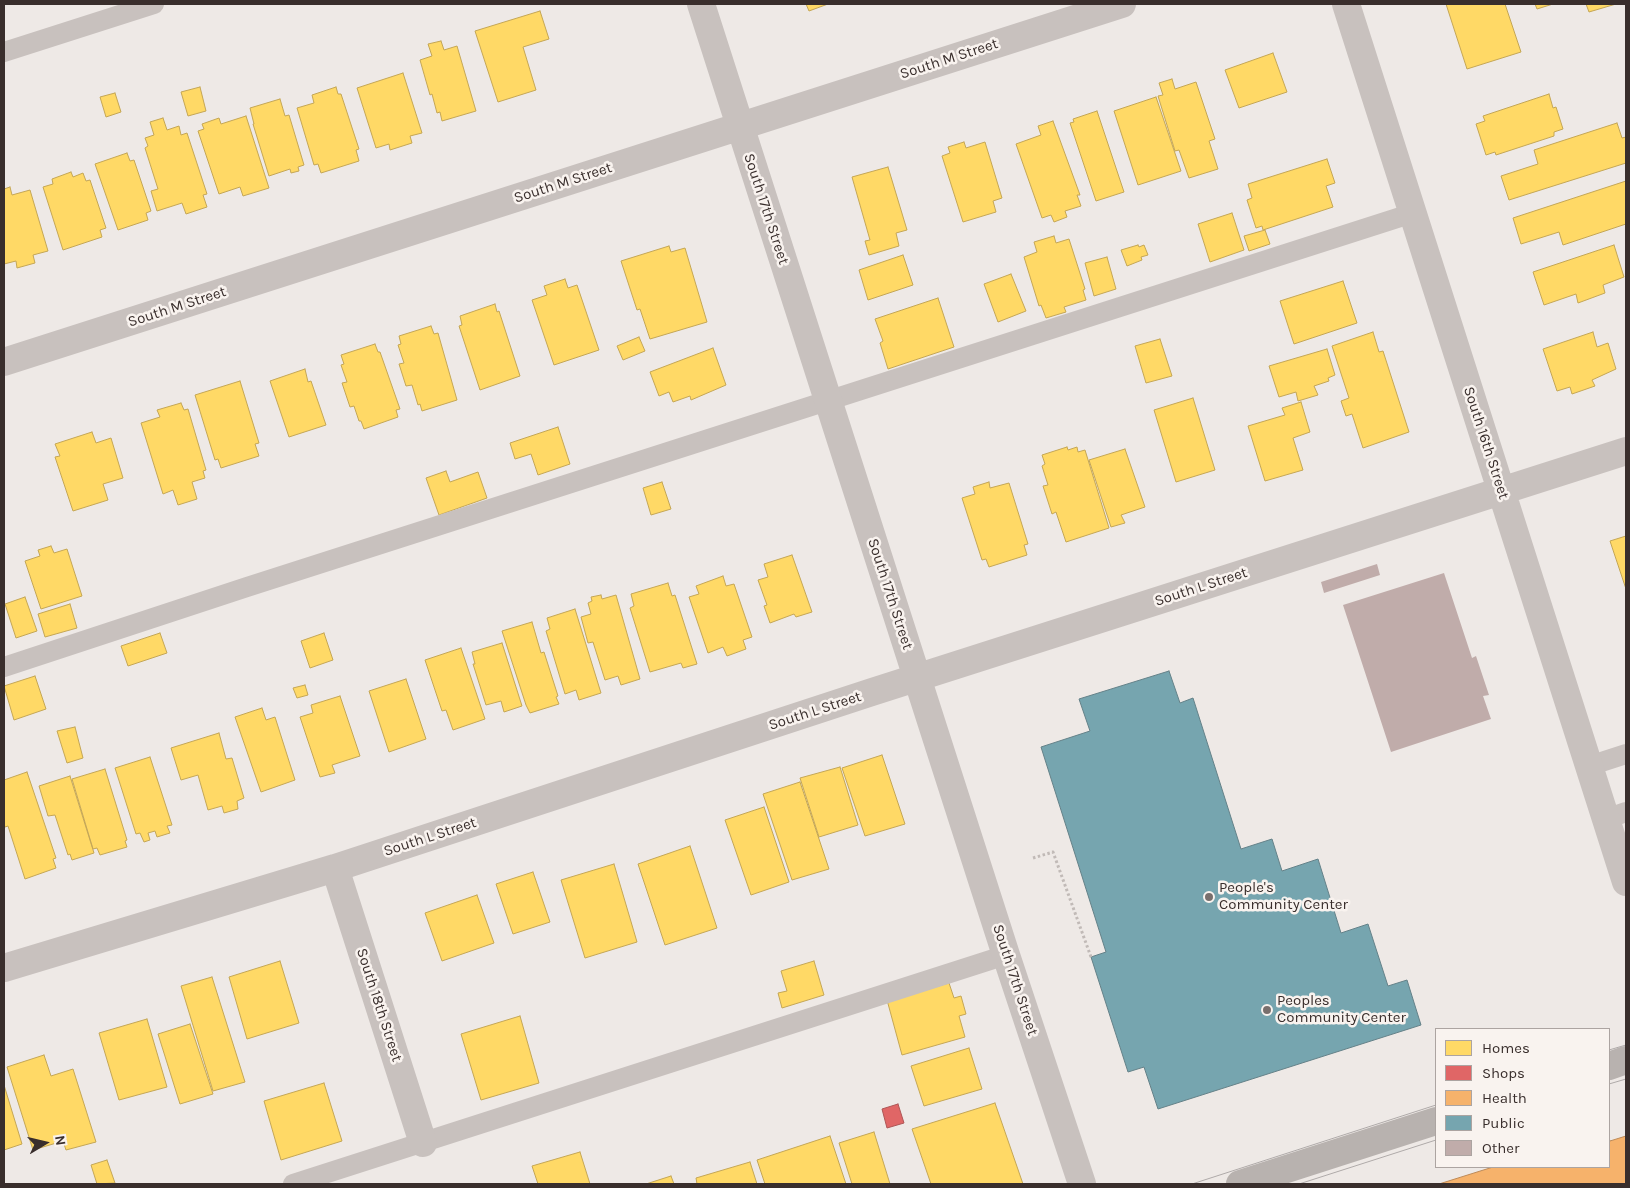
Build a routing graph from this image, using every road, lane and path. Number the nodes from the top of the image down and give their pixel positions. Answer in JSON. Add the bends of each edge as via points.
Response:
{"nodes":[{"id":1,"x":154,"y":4,"type":"edge"},
{"id":2,"x":701,"y":4,"type":"edge"},
{"id":3,"x":1122,"y":4,"type":"edge"},
{"id":4,"x":1346,"y":4,"type":"edge"},
{"id":5,"x":4,"y":52,"type":"edge"},
{"id":6,"x":740,"y":127,"type":"junction"},
{"id":7,"x":1413,"y":213,"type":"junction"},
{"id":8,"x":4,"y":362,"type":"edge"},
{"id":9,"x":828,"y":401,"type":"junction"},
{"id":10,"x":1626,"y":451,"type":"edge"},
{"id":11,"x":1501,"y":491,"type":"junction"},
{"id":12,"x":4,"y":667,"type":"edge"},
{"id":13,"x":917,"y":678,"type":"junction"},
{"id":14,"x":1626,"y":754,"type":"edge"},
{"id":15,"x":1589,"y":766,"type":"junction"},
{"id":16,"x":1616,"y":815,"type":"edge"},
{"id":17,"x":1033,"y":858,"type":"dead end"},
{"id":18,"x":335,"y":868,"type":"junction"},
{"id":19,"x":1626,"y":882,"type":"edge"},
{"id":20,"x":1006,"y":955,"type":"junction"},
{"id":21,"x":1091,"y":957,"type":"dead end"},
{"id":22,"x":4,"y":968,"type":"edge"},
{"id":23,"x":1626,"y":1060,"type":"edge"},
{"id":24,"x":1610,"y":1066,"type":"edge"},
{"id":25,"x":1435,"y":1121,"type":"edge"},
{"id":26,"x":423,"y":1143,"type":"junction"},
{"id":27,"x":293,"y":1184,"type":"edge"},
{"id":28,"x":1082,"y":1184,"type":"edge"},
{"id":29,"x":1240,"y":1184,"type":"edge"}],
"edges":[{"from":1,"to":5,"type":"lane"},
{"from":2,"to":6,"type":"street","name":"South 17th Street"},
{"from":3,"to":6,"type":"street","name":"South M Street"},
{"from":4,"to":7,"type":"street","name":"South 16th Street"},
{"from":6,"to":8,"type":"street","name":"South M Street"},
{"from":6,"to":9,"type":"street","name":"South 17th Street"},
{"from":7,"to":9,"type":"lane"},
{"from":7,"to":11,"type":"street","name":"South 16th Street"},
{"from":9,"to":12,"type":"lane"},
{"from":9,"to":13,"type":"street","name":"South 17th Street"},
{"from":10,"to":11,"type":"street","name":"South L Street"},
{"from":11,"to":13,"type":"street","name":"South L Street"},
{"from":11,"to":15,"type":"street","name":"South 16th Street"},
{"from":13,"to":18,"type":"street","name":"South L Street"},
{"from":13,"to":20,"type":"street","name":"South 17th Street"},
{"from":14,"to":15,"type":"lane"},
{"from":15,"to":16,"type":"street","name":"South 16th Street"},
{"from":16,"to":19,"type":"street","name":"South 16th Street"},
{"from":17,"to":21,"type":"path","via":[[1053,852]]},
{"from":18,"to":22,"type":"street","name":"South L Street"},
{"from":18,"to":26,"type":"street","name":"South 18th Street"},
{"from":20,"to":26,"type":"lane"},
{"from":20,"to":28,"type":"street","name":"South 17th Street"},
{"from":23,"to":24,"type":"main road"},
{"from":25,"to":29,"type":"main road"},
{"from":26,"to":27,"type":"lane"}]}
